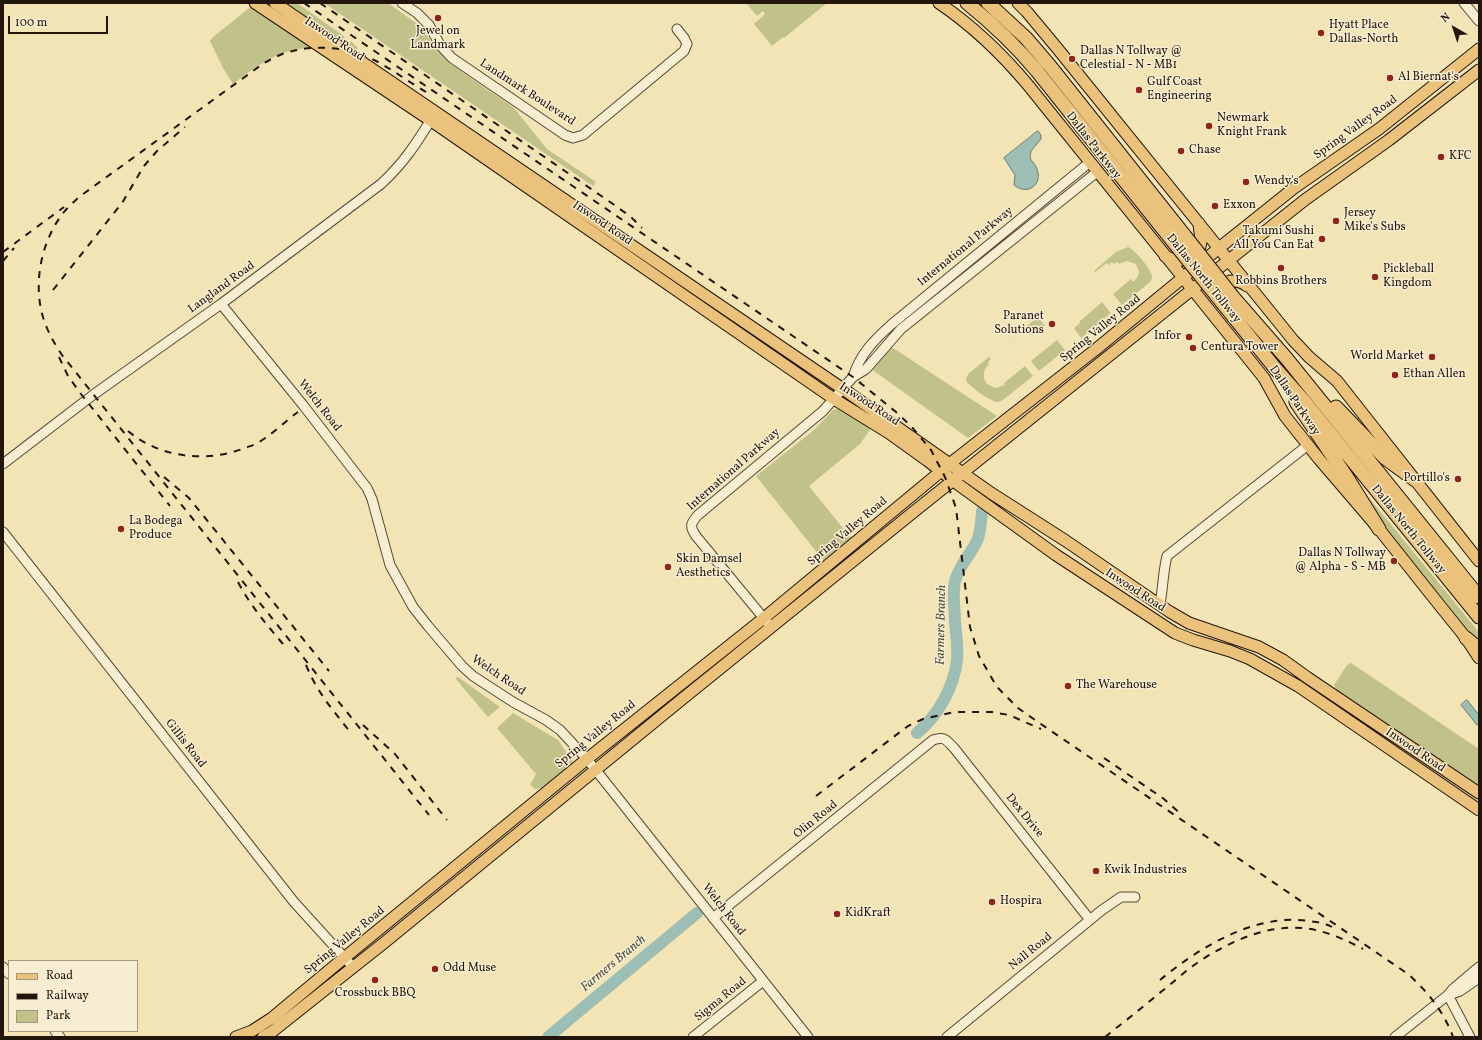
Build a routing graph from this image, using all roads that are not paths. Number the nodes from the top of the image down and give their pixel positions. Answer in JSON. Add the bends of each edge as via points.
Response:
{"nodes":[{"id":1,"x":255,"y":3,"type":"edge"},
{"id":2,"x":275,"y":3,"type":"edge"},
{"id":3,"x":402,"y":3,"type":"edge"},
{"id":4,"x":940,"y":3,"type":"edge"},
{"id":5,"x":967,"y":3,"type":"edge"},
{"id":6,"x":988,"y":3,"type":"edge"},
{"id":7,"x":1018,"y":3,"type":"edge"},
{"id":8,"x":1464,"y":3,"type":"edge"},
{"id":9,"x":1479,"y":21,"type":"edge"},
{"id":10,"x":677,"y":29,"type":"dead end"},
{"id":11,"x":1479,"y":49,"type":"edge"},
{"id":12,"x":1479,"y":70,"type":"edge"},
{"id":13,"x":433,"y":116,"type":"junction"},
{"id":14,"x":1379,"y":129,"type":"junction"},
{"id":15,"x":1389,"y":140,"type":"junction"},
{"id":16,"x":1090,"y":162,"type":"junction"},
{"id":17,"x":1097,"y":172,"type":"junction"},
{"id":18,"x":1294,"y":188,"type":"junction"},
{"id":19,"x":552,"y":191,"type":"junction"},
{"id":20,"x":1306,"y":199,"type":"junction"},
{"id":21,"x":545,"y":201,"type":"junction"},
{"id":22,"x":1199,"y":223,"type":"junction"},
{"id":23,"x":1180,"y":240,"type":"junction"},
{"id":24,"x":1219,"y":248,"type":"junction"},
{"id":25,"x":1165,"y":256,"type":"junction"},
{"id":26,"x":1229,"y":260,"type":"junction"},
{"id":27,"x":1183,"y":278,"type":"junction"},
{"id":28,"x":1193,"y":290,"type":"junction"},
{"id":29,"x":1255,"y":294,"type":"junction"},
{"id":30,"x":708,"y":298,"type":"junction"},
{"id":31,"x":1229,"y":301,"type":"junction"},
{"id":32,"x":221,"y":304,"type":"junction"},
{"id":33,"x":702,"y":308,"type":"junction"},
{"id":34,"x":1219,"y":323,"type":"junction"},
{"id":35,"x":1287,"y":358,"type":"junction"},
{"id":36,"x":1275,"y":368,"type":"junction"},
{"id":37,"x":853,"y":377,"type":"junction"},
{"id":38,"x":843,"y":389,"type":"junction"},
{"id":39,"x":1045,"y":390,"type":"junction"},
{"id":40,"x":834,"y":398,"type":"junction"},
{"id":41,"x":1007,"y":420,"type":"junction"},
{"id":42,"x":1024,"y":424,"type":"junction"},
{"id":43,"x":1002,"y":441,"type":"junction"},
{"id":44,"x":1308,"y":445,"type":"junction"},
{"id":45,"x":3,"y":464,"type":"edge"},
{"id":46,"x":946,"y":467,"type":"junction"},
{"id":47,"x":963,"y":472,"type":"junction"},
{"id":48,"x":953,"y":480,"type":"junction"},
{"id":49,"x":1415,"y":480,"type":"junction"},
{"id":50,"x":1379,"y":529,"type":"junction"},
{"id":51,"x":3,"y":532,"type":"edge"},
{"id":52,"x":1066,"y":541,"type":"junction"},
{"id":53,"x":1056,"y":555,"type":"junction"},
{"id":54,"x":1477,"y":555,"type":"edge"},
{"id":55,"x":830,"y":563,"type":"junction"},
{"id":56,"x":838,"y":573,"type":"junction"},
{"id":57,"x":1479,"y":597,"type":"edge"},
{"id":58,"x":1160,"y":604,"type":"junction"},
{"id":59,"x":1479,"y":617,"type":"edge"},
{"id":60,"x":764,"y":618,"type":"junction"},
{"id":61,"x":1152,"y":618,"type":"junction"},
{"id":62,"x":771,"y":627,"type":"junction"},
{"id":63,"x":1466,"y":638,"type":"junction"},
{"id":64,"x":1479,"y":649,"type":"edge"},
{"id":65,"x":1479,"y":658,"type":"edge"},
{"id":66,"x":1324,"y":689,"type":"junction"},
{"id":67,"x":1316,"y":700,"type":"junction"},
{"id":68,"x":933,"y":740,"type":"joint"},
{"id":69,"x":587,"y":759,"type":"junction"},
{"id":70,"x":596,"y":770,"type":"junction"},
{"id":71,"x":1479,"y":793,"type":"edge"},
{"id":72,"x":1478,"y":807,"type":"edge"},
{"id":73,"x":433,"y":886,"type":"junction"},
{"id":74,"x":441,"y":897,"type":"junction"},
{"id":75,"x":1135,"y":897,"type":"dead end"},
{"id":76,"x":713,"y":918,"type":"junction"},
{"id":77,"x":1090,"y":920,"type":"junction"},
{"id":78,"x":344,"y":958,"type":"junction"},
{"id":79,"x":1479,"y":967,"type":"edge"},
{"id":80,"x":353,"y":968,"type":"junction"},
{"id":81,"x":1479,"y":978,"type":"edge"},
{"id":82,"x":763,"y":981,"type":"junction"},
{"id":83,"x":1448,"y":995,"type":"junction"},
{"id":84,"x":236,"y":1037,"type":"edge"},
{"id":85,"x":263,"y":1037,"type":"edge"},
{"id":86,"x":693,"y":1037,"type":"edge"},
{"id":87,"x":808,"y":1037,"type":"edge"},
{"id":88,"x":947,"y":1037,"type":"edge"},
{"id":89,"x":1395,"y":1037,"type":"edge"},
{"id":90,"x":1470,"y":1037,"type":"edge"}],
"edges":[{"from":1,"to":13,"type":"main road","name":"Inwood Road"},
{"from":2,"to":13,"type":"main road","name":"Inwood Road"},
{"from":3,"to":10,"type":"street","name":"Landmark Boulevard","via":[[429,25],[440,45],[452,58],[573,138],[583,135],[684,51],[687,44]]},
{"from":4,"to":16,"type":"main road","name":"Dallas Parkway","via":[[956,14],[1008,61]]},
{"from":5,"to":23,"type":"highway","name":"Dallas North Tollway","via":[[1014,44]]},
{"from":6,"to":23,"type":"highway","name":"Dallas North Tollway","via":[[1026,38],[1050,66]]},
{"from":7,"to":22,"type":"main road"},
{"from":8,"to":9,"type":"street"},
{"from":11,"to":14,"type":"main road","name":"Spring Valley Road"},
{"from":12,"to":15,"type":"main road","name":"Spring Valley Road"},
{"from":13,"to":19,"type":"main road","name":"Inwood Road"},
{"from":13,"to":21,"type":"main road","name":"Inwood Road"},
{"from":13,"to":32,"type":"street","name":"Langland Road","via":[[404,160],[381,184]]},
{"from":14,"to":15,"type":"main road"},
{"from":14,"to":18,"type":"main road","name":"Spring Valley Road"},
{"from":15,"to":20,"type":"main road","name":"Spring Valley Road"},
{"from":16,"to":17,"type":"main road","name":"Dallas Parkway"},
{"from":16,"to":37,"type":"street","name":"International Parkway","via":[[892,324],[864,353]]},
{"from":17,"to":25,"type":"main road","name":"Dallas Parkway"},
{"from":17,"to":37,"type":"street","name":"International Parkway","via":[[901,329],[866,369]]},
{"from":18,"to":20,"type":"main road"},
{"from":18,"to":24,"type":"main road","name":"Spring Valley Road"},
{"from":19,"to":21,"type":"main road"},
{"from":19,"to":30,"type":"main road","name":"Inwood Road"},
{"from":20,"to":26,"type":"main road","name":"Spring Valley Road"},
{"from":21,"to":33,"type":"main road","name":"Inwood Road"},
{"from":22,"to":24,"type":"main road"},
{"from":22,"to":25,"type":"main road","via":[[1201,242],[1192,257],[1179,261]]},
{"from":23,"to":31,"type":"highway","name":"Dallas North Tollway","bridge":true},
{"from":24,"to":26,"type":"main road"},
{"from":24,"to":27,"type":"main road","name":"Spring Valley Road"},
{"from":25,"to":27,"type":"main road","name":"Dallas Parkway"},
{"from":26,"to":28,"type":"main road","name":"Spring Valley Road"},
{"from":26,"to":29,"type":"main road"},
{"from":27,"to":28,"type":"main road","name":"Dallas Parkway"},
{"from":27,"to":39,"type":"main road","name":"Spring Valley Road"},
{"from":28,"to":34,"type":"main road","name":"Dallas Parkway"},
{"from":28,"to":42,"type":"main road","name":"Spring Valley Road"},
{"from":29,"to":34,"type":"main road","via":[[1237,280],[1221,285],[1212,294],[1210,302]]},
{"from":29,"to":49,"type":"main road","via":[[1309,357],[1337,381]]},
{"from":30,"to":33,"type":"main road"},
{"from":30,"to":38,"type":"main road","name":"Inwood Road"},
{"from":31,"to":35,"type":"highway","name":"Dallas North Tollway"},
{"from":31,"to":36,"type":"highway","name":"Dallas North Tollway"},
{"from":32,"to":45,"type":"street","name":"Langland Road","via":[[93,394]]},
{"from":32,"to":69,"type":"street","name":"Welch Road","via":[[367,488],[390,565],[413,607],[428,626],[473,676],[560,730]]},
{"from":33,"to":40,"type":"main road","name":"Inwood Road"},
{"from":34,"to":44,"type":"main road","name":"Dallas Parkway","via":[[1264,378],[1285,416]]},
{"from":35,"to":49,"type":"highway","via":[[1304,371],[1385,458]]},
{"from":35,"to":57,"type":"highway","name":"Dallas North Tollway"},
{"from":36,"to":50,"type":"highway"},
{"from":36,"to":59,"type":"highway","name":"Dallas North Tollway"},
{"from":37,"to":38,"type":"street","name":"International Parkway"},
{"from":38,"to":40,"type":"street","name":"International Parkway"},
{"from":38,"to":46,"type":"main road","name":"Inwood Road"},
{"from":39,"to":41,"type":"main road","name":"Spring Valley Road"},
{"from":39,"to":42,"type":"main road","via":[[1024,414]]},
{"from":40,"to":46,"type":"main road","name":"Inwood Road"},
{"from":40,"to":60,"type":"street","name":"International Parkway","via":[[823,411],[698,515],[691,525],[696,536]]},
{"from":41,"to":43,"type":"main road","via":[[1010,427],[1003,434]]},
{"from":41,"to":46,"type":"main road","name":"Spring Valley Road"},
{"from":42,"to":43,"type":"main road","name":"Spring Valley Road"},
{"from":43,"to":47,"type":"main road","name":"Spring Valley Road"},
{"from":44,"to":50,"type":"main road","name":"Dallas Parkway"},
{"from":44,"to":58,"type":"street","via":[[1168,556]]},
{"from":46,"to":47,"type":"main road","name":"Inwood Road"},
{"from":46,"to":48,"type":"main road","name":"Inwood Road"},
{"from":46,"to":55,"type":"main road","name":"Spring Valley Road"},
{"from":47,"to":48,"type":"main road","name":"Spring Valley Road"},
{"from":47,"to":52,"type":"main road","name":"Inwood Road"},
{"from":48,"to":53,"type":"main road","name":"Inwood Road"},
{"from":48,"to":56,"type":"main road","name":"Spring Valley Road"},
{"from":49,"to":54,"type":"main road"},
{"from":50,"to":63,"type":"main road","name":"Dallas Parkway"},
{"from":51,"to":78,"type":"street","name":"Gillis Road","via":[[294,902]]},
{"from":52,"to":53,"type":"main road"},
{"from":52,"to":58,"type":"main road","name":"Inwood Road"},
{"from":53,"to":61,"type":"main road","name":"Inwood Road"},
{"from":55,"to":56,"type":"main road"},
{"from":55,"to":60,"type":"main road","name":"Spring Valley Road"},
{"from":56,"to":62,"type":"main road","name":"Spring Valley Road"},
{"from":58,"to":61,"type":"main road"},
{"from":58,"to":66,"type":"main road","name":"Inwood Road","via":[[1189,623],[1259,646]]},
{"from":60,"to":62,"type":"street","name":"International Parkway"},
{"from":60,"to":69,"type":"main road","name":"Spring Valley Road"},
{"from":61,"to":67,"type":"main road","name":"Inwood Road","via":[[1175,633],[1250,659],[1298,686]]},
{"from":62,"to":70,"type":"main road","name":"Spring Valley Road"},
{"from":63,"to":64,"type":"highway"},
{"from":63,"to":65,"type":"main road","name":"Dallas Parkway"},
{"from":66,"to":67,"type":"main road"},
{"from":66,"to":71,"type":"main road","name":"Inwood Road"},
{"from":67,"to":72,"type":"main road","name":"Inwood Road"},
{"from":68,"to":76,"type":"street","name":"Olin Road"},
{"from":68,"to":77,"type":"street","name":"Dex Drive","via":[[944,738],[954,748]]},
{"from":69,"to":70,"type":"street","name":"Welch Road"},
{"from":69,"to":73,"type":"main road","name":"Spring Valley Road"},
{"from":70,"to":74,"type":"main road","name":"Spring Valley Road"},
{"from":70,"to":76,"type":"street","name":"Welch Road"},
{"from":73,"to":74,"type":"main road"},
{"from":73,"to":78,"type":"main road","name":"Spring Valley Road"},
{"from":74,"to":80,"type":"main road","name":"Spring Valley Road"},
{"from":75,"to":77,"type":"street","name":"Nall Road","via":[[1121,897]]},
{"from":76,"to":82,"type":"street","name":"Welch Road"},
{"from":77,"to":88,"type":"street","name":"Nall Road"},
{"from":78,"to":80,"type":"street","name":"Gillis Road"},
{"from":78,"to":84,"type":"main road","name":"Spring Valley Road","via":[[272,1018],[252,1031]]},
{"from":79,"to":83,"type":"street"},
{"from":80,"to":85,"type":"main road","name":"Spring Valley Road"},
{"from":81,"to":83,"type":"street","via":[[1460,991]]},
{"from":82,"to":86,"type":"street","name":"Sigma Road"},
{"from":82,"to":87,"type":"street","name":"Welch Road"},
{"from":83,"to":89,"type":"street"},
{"from":83,"to":90,"type":"street"}]}
